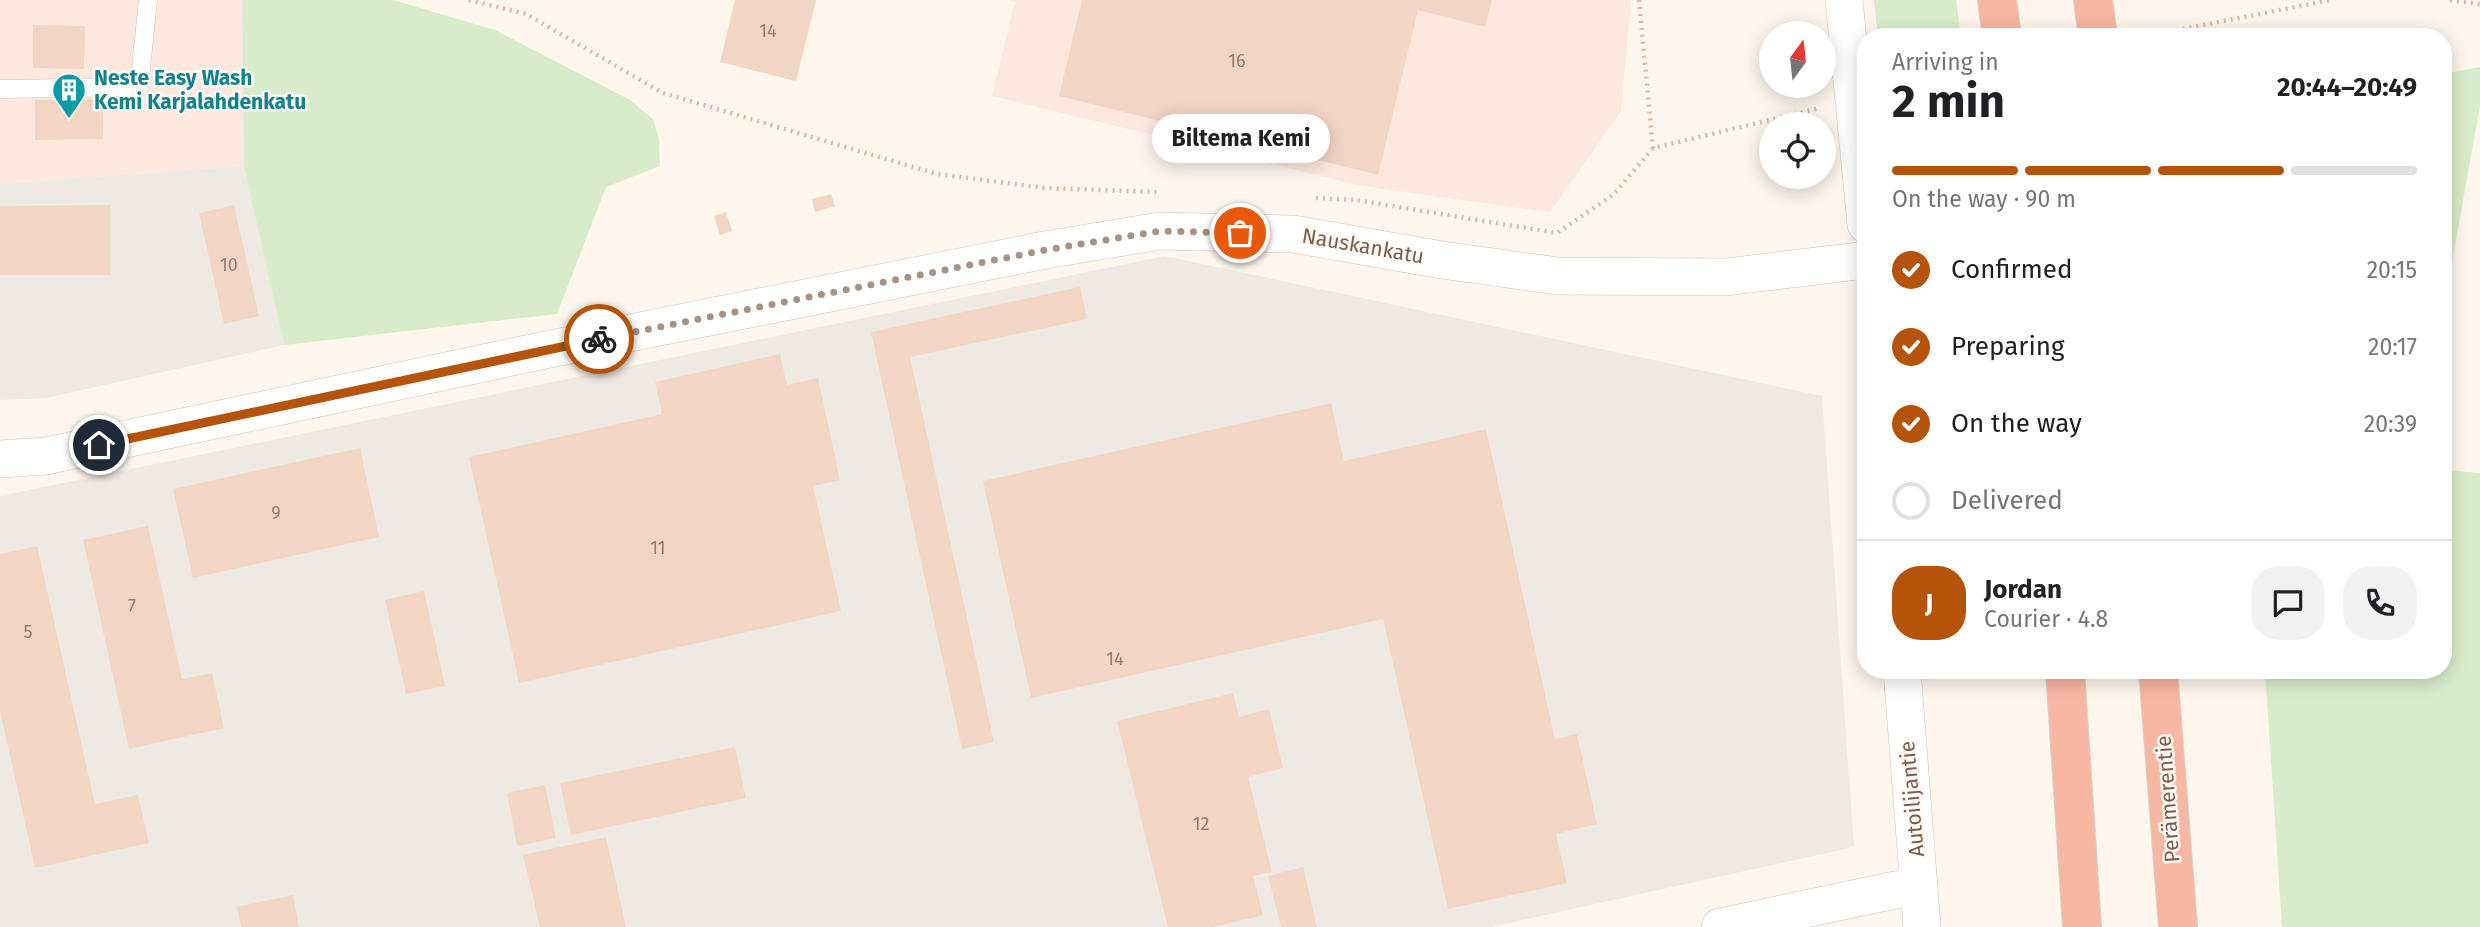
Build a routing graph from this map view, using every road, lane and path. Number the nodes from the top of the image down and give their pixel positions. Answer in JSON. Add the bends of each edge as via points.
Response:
{"nodes":[{"id":1,"x":148,"y":0,"type":"edge"},
{"id":2,"x":469,"y":0,"type":"edge"},
{"id":3,"x":1639,"y":0,"type":"edge"},
{"id":4,"x":1844,"y":0,"type":"edge"},
{"id":5,"x":1997,"y":0,"type":"edge"},
{"id":6,"x":2093,"y":0,"type":"edge"},
{"id":7,"x":2119,"y":0,"type":"edge"},
{"id":8,"x":2331,"y":0,"type":"edge"},
{"id":9,"x":2449,"y":0,"type":"edge"},
{"id":10,"x":2480,"y":4,"type":"edge"},
{"id":11,"x":2001,"y":28,"type":"edge"},
{"id":12,"x":2097,"y":28,"type":"edge"},
{"id":13,"x":2116,"y":28,"type":"edge"},
{"id":14,"x":2188,"y":28,"type":"edge"},
{"id":15,"x":0,"y":89,"type":"edge"},
{"id":16,"x":1829,"y":106,"type":"dead end"},
{"id":17,"x":1857,"y":132,"type":"edge"},
{"id":18,"x":1653,"y":148,"type":"junction"},
{"id":19,"x":1166,"y":192,"type":"dead end"},
{"id":20,"x":1315,"y":198,"type":"dead end"},
{"id":21,"x":1857,"y":261,"type":"edge"},
{"id":22,"x":0,"y":459,"type":"edge"},
{"id":23,"x":1903,"y":679,"type":"edge"},
{"id":24,"x":2066,"y":679,"type":"edge"},
{"id":25,"x":2159,"y":679,"type":"edge"},
{"id":26,"x":1919,"y":885,"type":"junction"},
{"id":27,"x":1720,"y":927,"type":"edge"},
{"id":28,"x":1922,"y":927,"type":"edge"},
{"id":29,"x":2082,"y":927,"type":"edge"},
{"id":30,"x":2178,"y":927,"type":"edge"}],
"edges":[{"from":1,"to":15,"type":"lane","via":[[139,87]]},
{"from":2,"to":19,"type":"path","via":[[526,14],[663,93],[937,174],[1045,188]]},
{"from":3,"to":18,"type":"path"},
{"from":4,"to":17,"type":"street"},
{"from":5,"to":11,"type":"highway"},
{"from":6,"to":12,"type":"highway"},
{"from":7,"to":13,"type":"highway"},
{"from":8,"to":14,"type":"path"},
{"from":9,"to":10,"type":"path"},
{"from":16,"to":18,"type":"path"},
{"from":18,"to":20,"type":"path","via":[[1614,194],[1557,233],[1356,200]]},
{"from":21,"to":22,"type":"street","name":"Nauskankatu","via":[[1726,276],[1558,276],[1293,234],[1160,231],[563,346],[46,457]]},
{"from":23,"to":26,"type":"street","name":"Autoilijantie"},
{"from":24,"to":29,"type":"highway"},
{"from":25,"to":30,"type":"highway","name":"Perämerentie"},
{"from":26,"to":27,"type":"street"},
{"from":26,"to":28,"type":"street","name":"Autoilijantie"}]}
